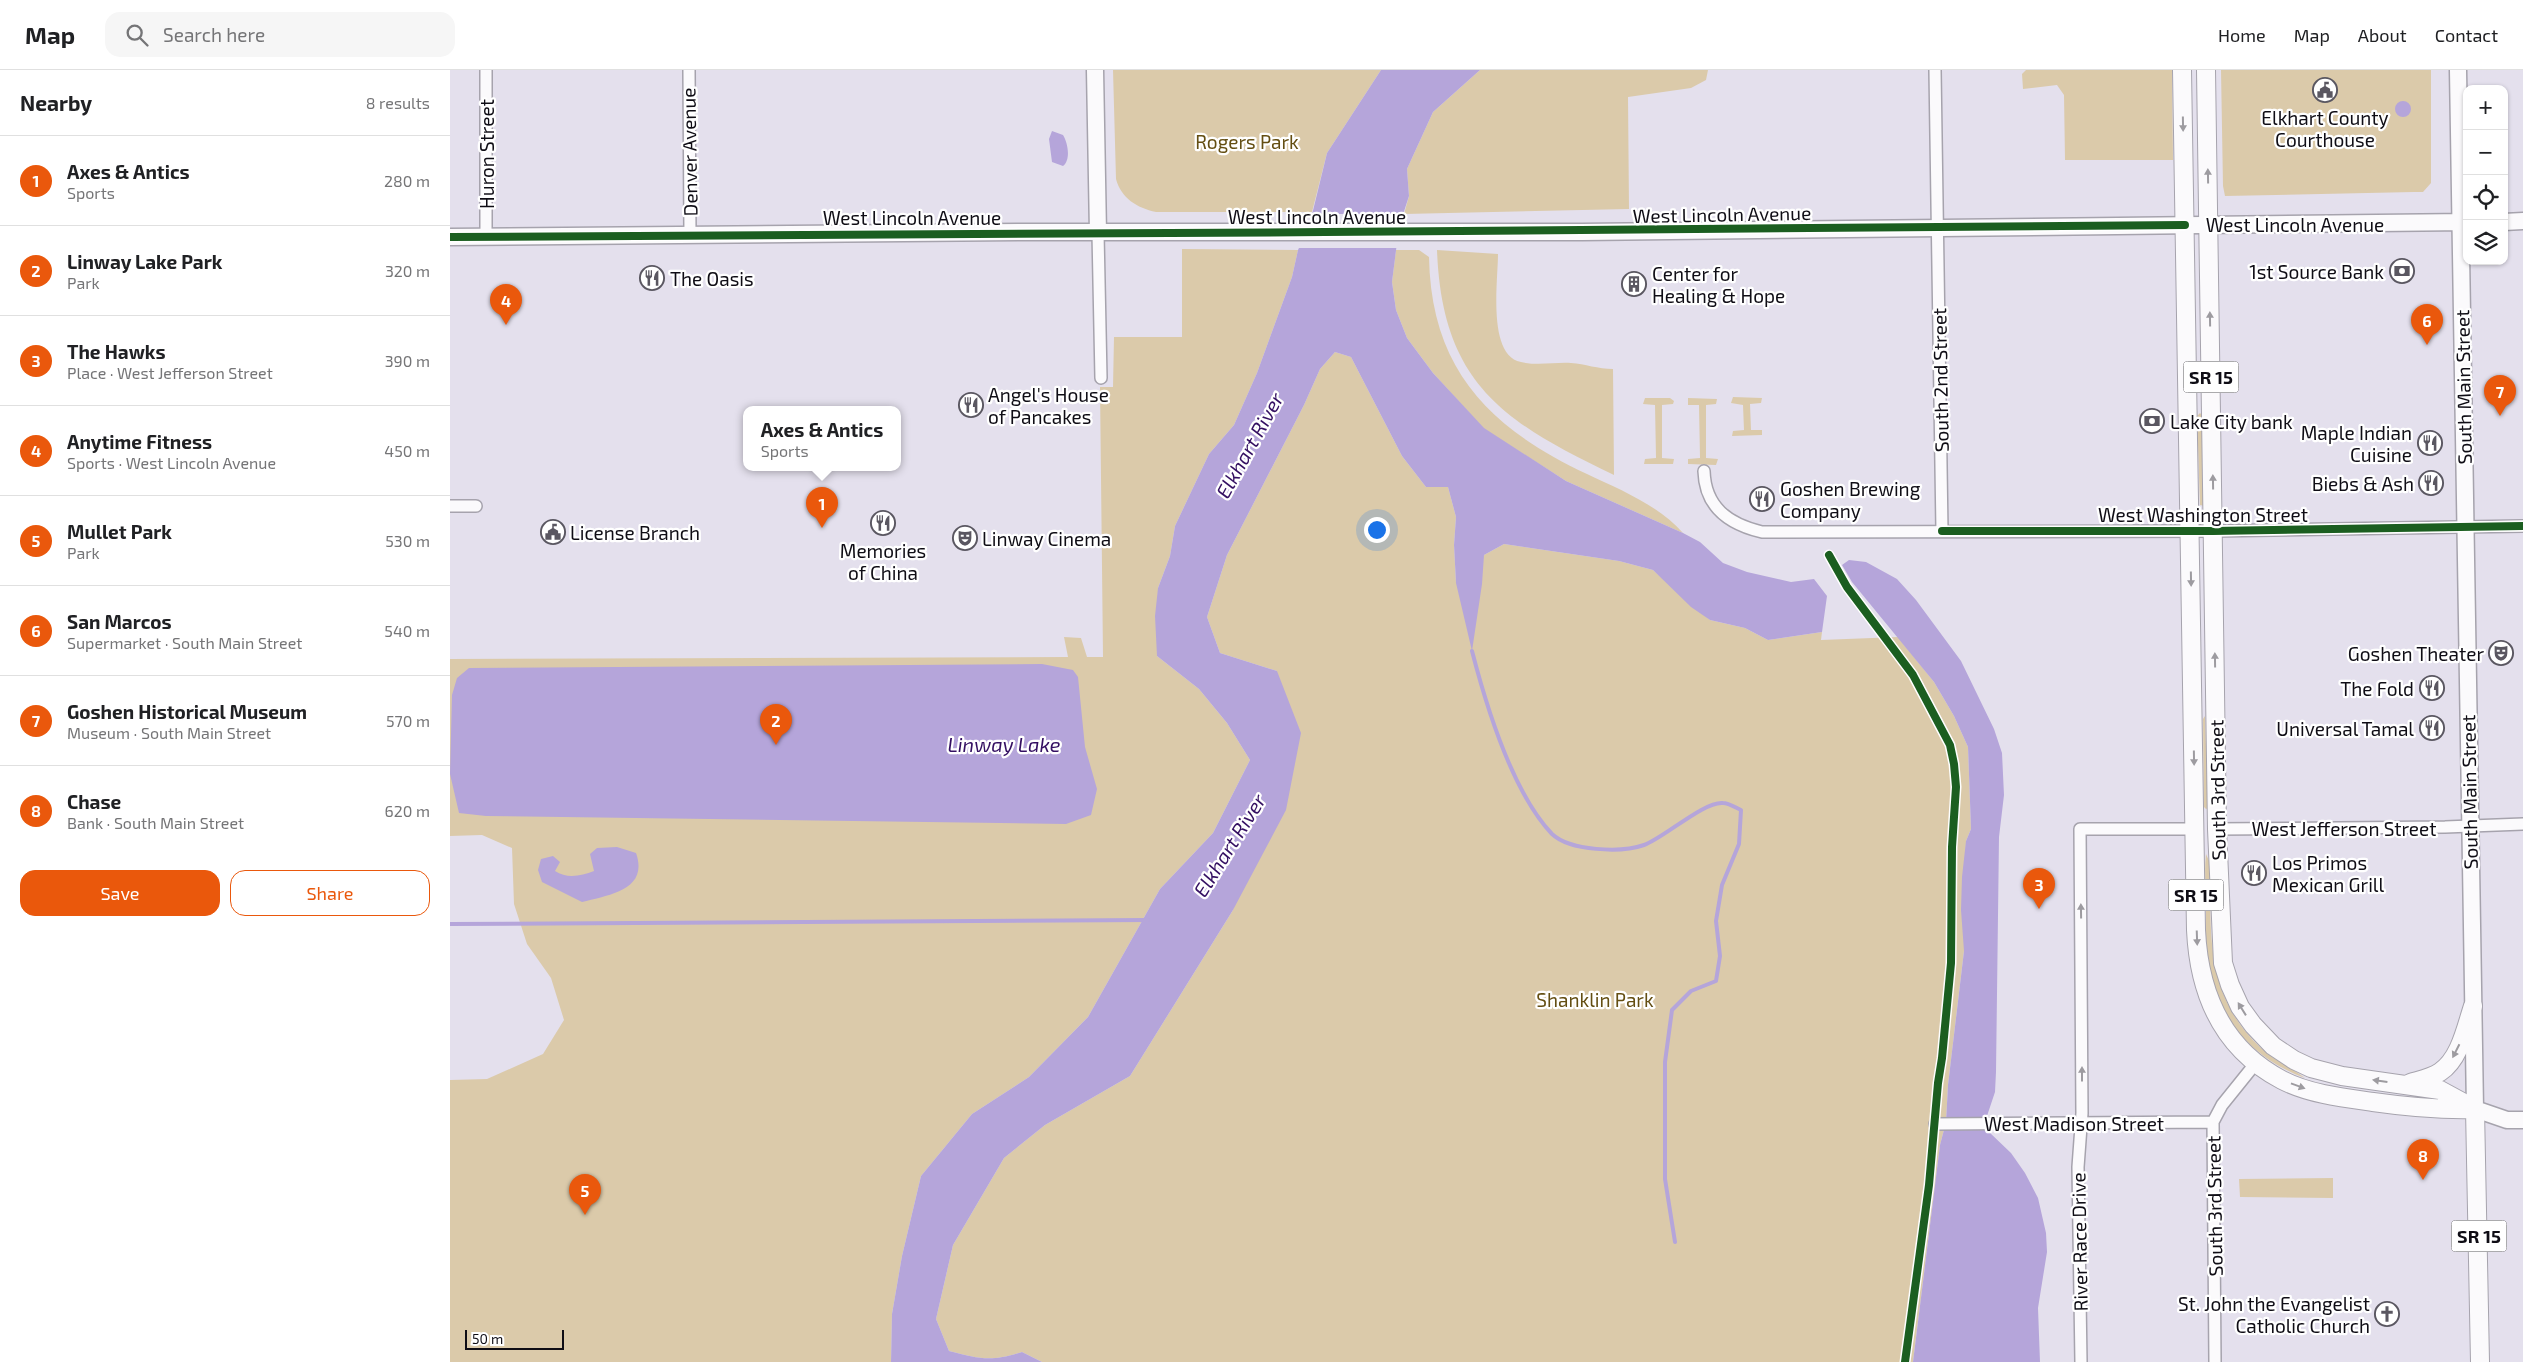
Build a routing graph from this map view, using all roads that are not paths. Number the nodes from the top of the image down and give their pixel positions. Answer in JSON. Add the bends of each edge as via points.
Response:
{"nodes":[{"id":1,"x":486,"y":70,"type":"edge"},
{"id":2,"x":688,"y":70,"type":"edge"},
{"id":3,"x":1095,"y":70,"type":"edge"},
{"id":4,"x":1935,"y":70,"type":"edge"},
{"id":5,"x":2182,"y":70,"type":"edge"},
{"id":6,"x":2206,"y":70,"type":"edge"},
{"id":7,"x":2458,"y":70,"type":"edge"},
{"id":8,"x":2523,"y":221,"type":"edge"},
{"id":9,"x":2463,"y":222,"type":"edge"},
{"id":10,"x":2508,"y":222,"type":"edge"},
{"id":11,"x":2185,"y":224,"type":"junction"},
{"id":12,"x":2209,"y":224,"type":"junction"},
{"id":13,"x":1937,"y":228,"type":"junction"},
{"id":14,"x":1098,"y":233,"type":"junction"},
{"id":15,"x":690,"y":235,"type":"junction"},
{"id":16,"x":450,"y":237,"type":"edge"},
{"id":17,"x":486,"y":237,"type":"junction"},
{"id":18,"x":2463,"y":265,"type":"edge"},
{"id":19,"x":1101,"y":378,"type":"dead end"},
{"id":20,"x":1704,"y":471,"type":"dead end"},
{"id":21,"x":450,"y":506,"type":"edge"},
{"id":22,"x":476,"y":506,"type":"dead end"},
{"id":23,"x":2523,"y":526,"type":"edge"},
{"id":24,"x":2464,"y":527,"type":"junction"},
{"id":25,"x":2190,"y":530,"type":"junction"},
{"id":26,"x":2213,"y":530,"type":"junction"},
{"id":27,"x":1942,"y":531,"type":"junction"},
{"id":28,"x":2523,"y":824,"type":"edge"},
{"id":29,"x":2470,"y":826,"type":"junction"},
{"id":30,"x":2195,"y":829,"type":"junction"},
{"id":31,"x":2217,"y":829,"type":"junction"},
{"id":32,"x":2473,"y":1006,"type":"junction"},
{"id":33,"x":2255,"y":1064,"type":"junction"},
{"id":34,"x":2405,"y":1085,"type":"junction"},
{"id":35,"x":2475,"y":1109,"type":"junction"},
{"id":36,"x":2523,"y":1120,"type":"edge"},
{"id":37,"x":2082,"y":1122,"type":"junction"},
{"id":38,"x":2213,"y":1122,"type":"junction"},
{"id":39,"x":1940,"y":1124,"type":"dead end"},
{"id":40,"x":2081,"y":1362,"type":"edge"},
{"id":41,"x":2215,"y":1362,"type":"edge"},
{"id":42,"x":2480,"y":1362,"type":"edge"}],
"edges":[{"from":1,"to":17,"type":"street","name":"Huron Street"},
{"from":2,"to":15,"type":"street","name":"Denver Avenue"},
{"from":3,"to":14,"type":"street"},
{"from":4,"to":13,"type":"street","name":"South 2nd Street"},
{"from":5,"to":11,"type":"main road","number":"SR 15","one_way":true},
{"from":12,"to":6,"type":"main road","number":"SR 15","one_way":true},
{"from":7,"to":9,"type":"street","name":"South Main Street"},
{"from":8,"to":10,"type":"street"},
{"from":9,"to":12,"type":"street","name":"West Lincoln Avenue"},
{"from":11,"to":12,"type":"street","name":"West Lincoln Avenue"},
{"from":11,"to":13,"type":"street","name":"West Lincoln Avenue"},
{"from":11,"to":25,"type":"main road","name":"South 3rd Street","number":"SR 15"},
{"from":26,"to":12,"type":"main road","name":"South 3rd Street","number":"SR 15","one_way":true},
{"from":13,"to":14,"type":"street","name":"West Lincoln Avenue"},
{"from":13,"to":27,"type":"street","name":"South 2nd Street"},
{"from":14,"to":15,"type":"street","name":"West Lincoln Avenue"},
{"from":14,"to":19,"type":"street"},
{"from":15,"to":17,"type":"street","name":"West Lincoln Avenue"},
{"from":16,"to":17,"type":"street","name":"West Lincoln Avenue"},
{"from":18,"to":24,"type":"street","name":"South Main Street"},
{"from":20,"to":27,"type":"street","name":"West Washington Street","via":[[1710,501],[1718,511],[1749,529],[1762,532]]},
{"from":21,"to":22,"type":"street"},
{"from":23,"to":24,"type":"street","name":"West Washington Street"},
{"from":24,"to":26,"type":"street","name":"West Washington Street"},
{"from":24,"to":29,"type":"street","name":"South Main Street"},
{"from":25,"to":26,"type":"street","name":"West Washington Street"},
{"from":25,"to":27,"type":"street","name":"West Washington Street"},
{"from":25,"to":30,"type":"main road","name":"South 3rd Street","number":"SR 15","one_way":true},
{"from":31,"to":26,"type":"main road","name":"South 3rd Street","number":"SR 15","one_way":true},
{"from":28,"to":29,"type":"street","name":"West Jefferson Street"},
{"from":29,"to":31,"type":"street","name":"West Jefferson Street"},
{"from":29,"to":32,"type":"street","name":"South Main Street"},
{"from":30,"to":33,"type":"main road","name":"South 3rd Street","number":"SR 15","one_way":true,"via":[[2197,948],[2201,977],[2222,1026]]},
{"from":37,"to":30,"type":"street","name":"River Race Drive","one_way":true,"via":[[2080,829]]},
{"from":34,"to":31,"type":"main road","name":"South 3rd Street","number":"SR 15","one_way":true,"via":[[2311,1068],[2274,1046],[2253,1025],[2240,1006],[2223,963]]},
{"from":32,"to":34,"type":"main road","one_way":true,"via":[[2458,1049],[2449,1064],[2435,1074]]},
{"from":32,"to":35,"type":"street","name":"South Main Street"},
{"from":33,"to":35,"type":"main road","name":"South 3rd Street","number":"SR 15","one_way":true,"via":[[2282,1081],[2311,1091],[2423,1109]]},
{"from":33,"to":38,"type":"street","name":"South 3rd Street","via":[[2222,1105]]},
{"from":34,"to":35,"type":"main road","name":"South 3rd Street","number":"SR 15","via":[[2440,1090]]},
{"from":35,"to":36,"type":"street","via":[[2507,1120]]},
{"from":35,"to":42,"type":"main road","name":"South Main Street","number":"SR 15"},
{"from":37,"to":38,"type":"street","name":"West Madison Street"},
{"from":37,"to":39,"type":"street","name":"West Madison Street"},
{"from":37,"to":40,"type":"street","name":"River Race Drive","via":[[2078,1167]]},
{"from":38,"to":41,"type":"street","name":"South 3rd Street"}]}
